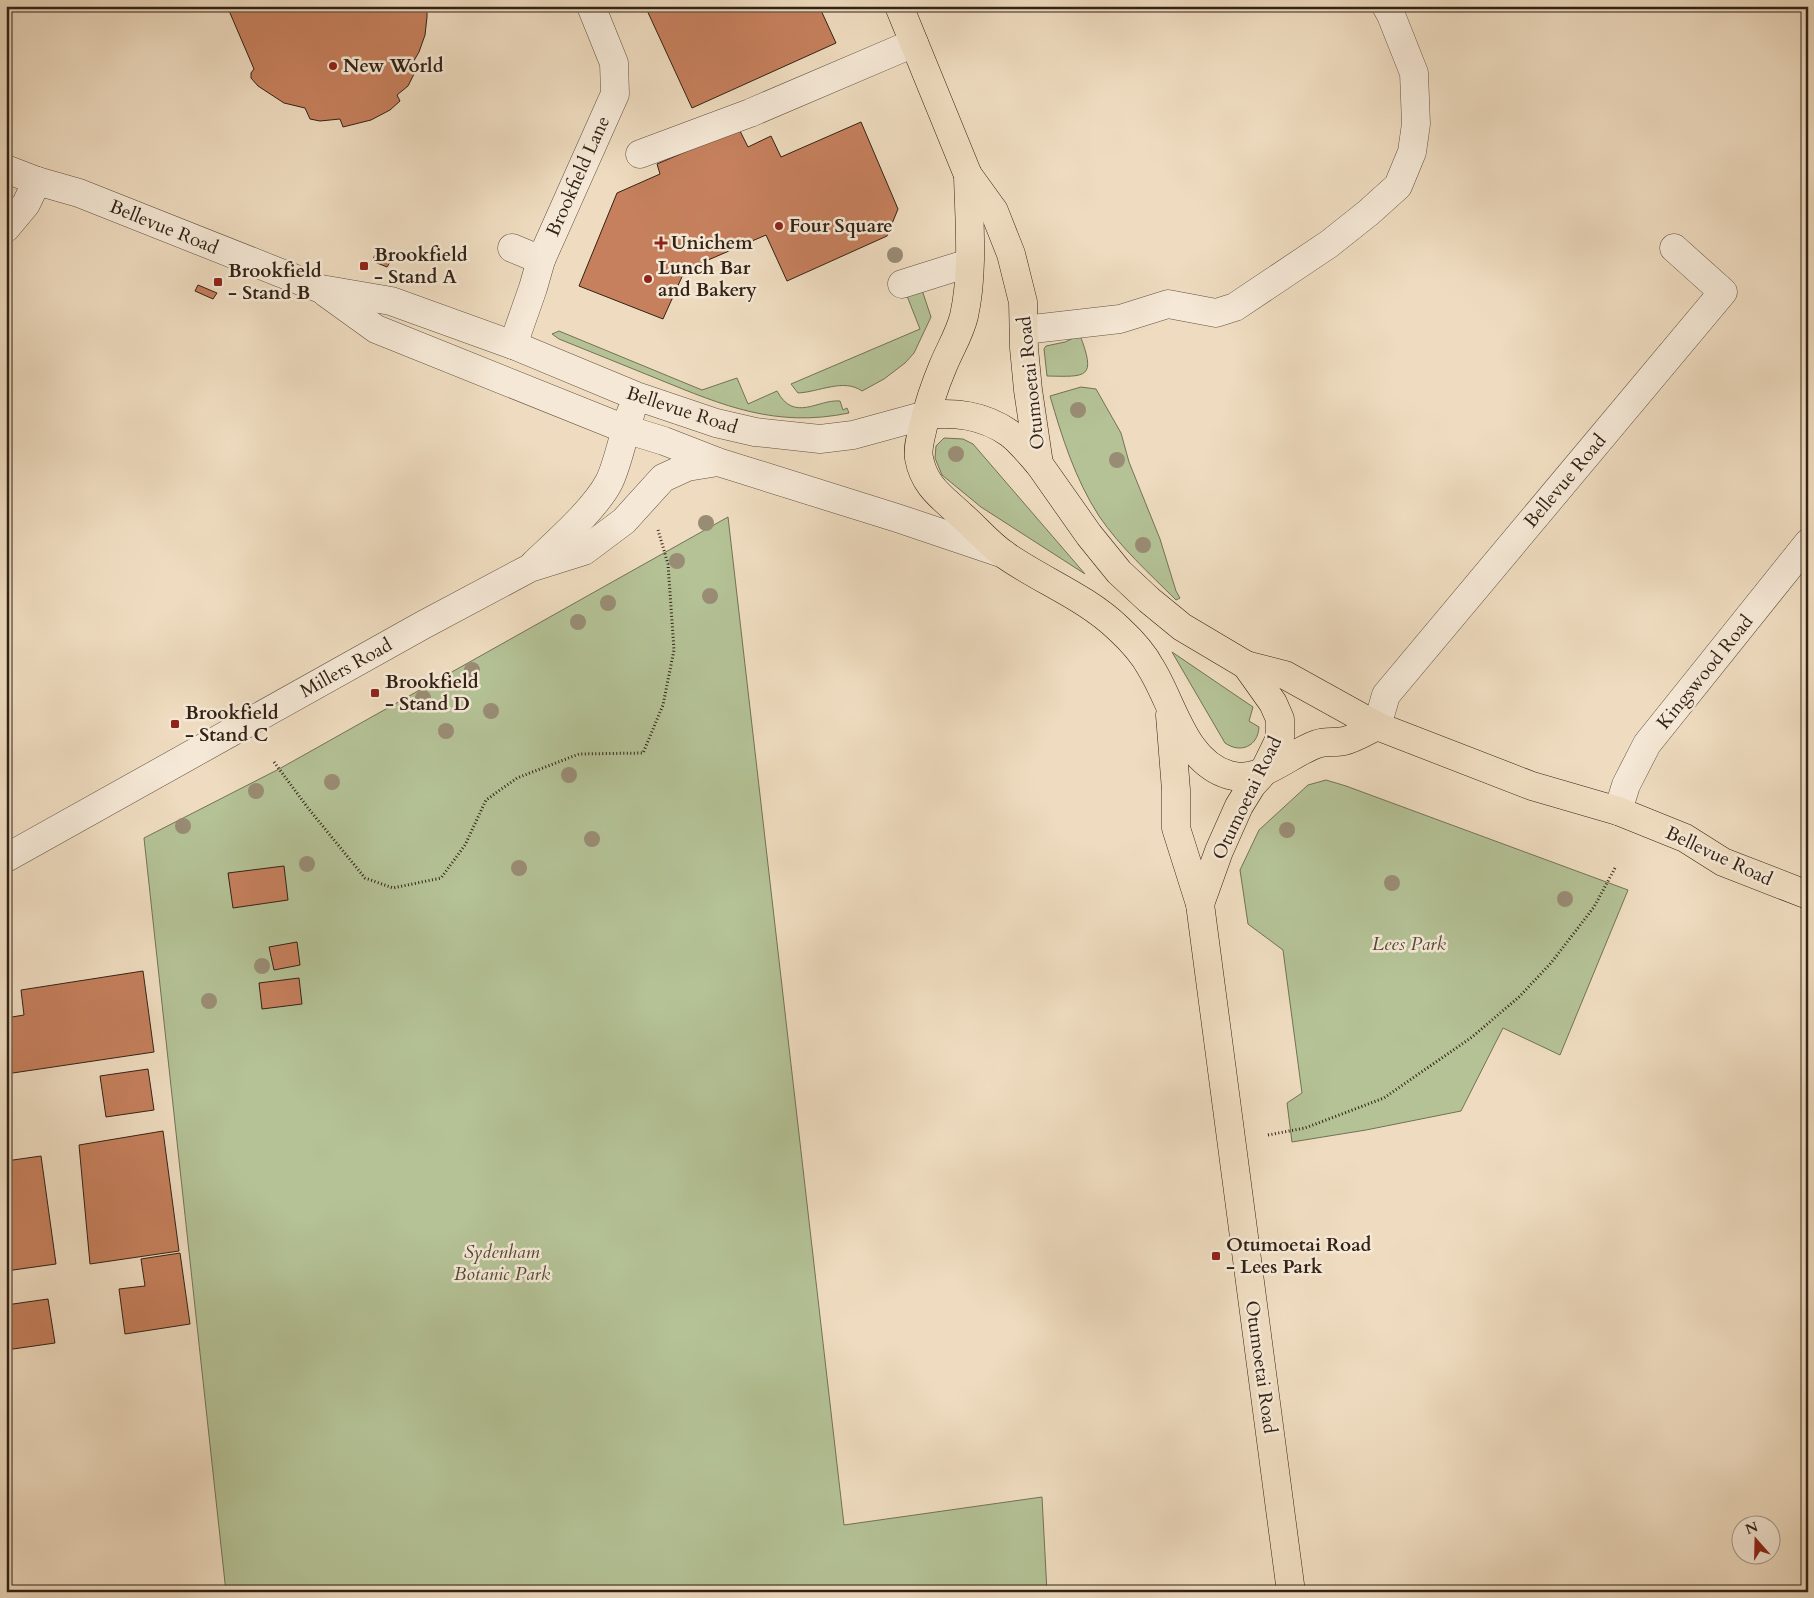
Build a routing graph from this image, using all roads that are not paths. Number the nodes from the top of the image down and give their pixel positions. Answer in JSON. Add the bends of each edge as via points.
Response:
{"nodes":[{"id":1,"x":591,"y":6,"type":"edge"},
{"id":2,"x":899,"y":6,"type":"edge"},
{"id":3,"x":1386,"y":6,"type":"edge"},
{"id":4,"x":914,"y":43,"type":"junction"},
{"id":5,"x":640,"y":154,"type":"dead end"},
{"id":6,"x":6,"y":169,"type":"edge"},
{"id":7,"x":968,"y":175,"type":"junction"},
{"id":8,"x":37,"y":181,"type":"junction"},
{"id":9,"x":6,"y":228,"type":"edge"},
{"id":10,"x":512,"y":248,"type":"dead end"},
{"id":11,"x":1674,"y":248,"type":"dead end"},
{"id":12,"x":541,"y":260,"type":"junction"},
{"id":13,"x":969,"y":263,"type":"junction"},
{"id":14,"x":902,"y":284,"type":"dead end"},
{"id":15,"x":321,"y":289,"type":"junction"},
{"id":16,"x":1024,"y":330,"type":"junction"},
{"id":17,"x":513,"y":345,"type":"junction"},
{"id":18,"x":636,"y":396,"type":"junction"},
{"id":19,"x":926,"y":415,"type":"junction"},
{"id":20,"x":625,"y":429,"type":"junction"},
{"id":21,"x":664,"y":441,"type":"junction"},
{"id":22,"x":718,"y":462,"type":"junction"},
{"id":23,"x":1039,"y":464,"type":"junction"},
{"id":24,"x":664,"y":478,"type":"junction"},
{"id":25,"x":1808,"y":543,"type":"edge"},
{"id":26,"x":1004,"y":554,"type":"junction"},
{"id":27,"x":530,"y":568,"type":"junction"},
{"id":28,"x":1246,"y":665,"type":"junction"},
{"id":29,"x":1169,"y":701,"type":"junction"},
{"id":30,"x":1376,"y":726,"type":"junction"},
{"id":31,"x":1263,"y":773,"type":"junction"},
{"id":32,"x":1618,"y":811,"type":"junction"},
{"id":33,"x":6,"y":858,"type":"edge"},
{"id":34,"x":1808,"y":895,"type":"edge"},
{"id":35,"x":1200,"y":904,"type":"junction"},
{"id":36,"x":1291,"y":1592,"type":"edge"}],
"edges":[{"from":1,"to":12,"type":"street","name":"Brookfield Lane","via":[[614,63],[614,94]]},
{"from":2,"to":4,"type":"main road","name":"Otumoetai Road"},
{"from":3,"to":16,"type":"street","via":[[1414,73],[1416,124],[1412,152],[1398,186],[1368,213],[1329,244],[1235,307],[1216,313],[1168,304],[1120,319]]},
{"from":4,"to":5,"type":"street","via":[[750,113]]},
{"from":4,"to":7,"type":"main road","name":"Otumoetai Road"},
{"from":6,"to":8,"type":"street","name":"Bellevue Road"},
{"from":7,"to":13,"type":"main road","name":"Otumoetai Road"},
{"from":7,"to":16,"type":"main road","name":"Otumoetai Road","via":[[994,210],[1011,254],[1023,302]]},
{"from":8,"to":9,"type":"street","via":[[26,204]]},
{"from":8,"to":15,"type":"street","name":"Bellevue Road","via":[[79,193]]},
{"from":10,"to":12,"type":"street"},
{"from":11,"to":30,"type":"street","name":"Bellevue Road","via":[[1723,292],[1386,695]]},
{"from":12,"to":17,"type":"street","name":"Brookfield Lane"},
{"from":13,"to":14,"type":"street"},
{"from":13,"to":19,"type":"main road","name":"Otumoetai Road","via":[[964,317]]},
{"from":15,"to":17,"type":"street","name":"Bellevue Road","via":[[392,301]]},
{"from":15,"to":20,"type":"street","name":"Bellevue Road","via":[[376,328]]},
{"from":16,"to":23,"type":"main road","name":"Otumoetai Road"},
{"from":17,"to":18,"type":"street","name":"Bellevue Road"},
{"from":18,"to":19,"type":"street","name":"Bellevue Road","via":[[716,423],[755,432],[820,439],[853,435]]},
{"from":18,"to":20,"type":"street","name":"Millers Road"},
{"from":18,"to":21,"type":"street","via":[[655,411]]},
{"from":19,"to":23,"type":"main road","name":"Bellevue Road","via":[[963,414],[986,421],[1009,433]]},
{"from":19,"to":26,"type":"main road","name":"Otumoetai Road","via":[[918,455],[923,473],[932,488]]},
{"from":20,"to":21,"type":"street","name":"Bellevue Road"},
{"from":20,"to":27,"type":"street","name":"Millers Road","via":[[604,491]]},
{"from":21,"to":22,"type":"street","name":"Bellevue Road"},
{"from":21,"to":24,"type":"street"},
{"from":22,"to":24,"type":"street","name":"Millers Road","via":[[687,467]]},
{"from":22,"to":26,"type":"street","name":"Bellevue Road"},
{"from":23,"to":28,"type":"main road","name":"Otumoetai Road","via":[[1119,572],[1182,627]]},
{"from":24,"to":27,"type":"street","name":"Millers Road","via":[[624,521],[584,551]]},
{"from":25,"to":32,"type":"street","name":"Kingswood Road","via":[[1647,744],[1626,785]]},
{"from":26,"to":29,"type":"main road","name":"Otumoetai Road","via":[[1090,605],[1118,627],[1140,650]]},
{"from":27,"to":33,"type":"street","name":"Millers Road"},
{"from":28,"to":30,"type":"main road","name":"Bellevue Road","via":[[1285,674]]},
{"from":28,"to":31,"type":"main road","name":"Otumoetai Road","via":[[1273,703],[1280,719],[1280,738]]},
{"from":29,"to":31,"type":"main road","via":[[1186,739],[1202,760],[1228,775],[1239,777]]},
{"from":29,"to":35,"type":"main road","name":"Otumoetai Road","via":[[1176,828]]},
{"from":30,"to":31,"type":"main road","via":[[1344,741],[1327,741],[1309,747]]},
{"from":30,"to":32,"type":"main road","name":"Bellevue Road","via":[[1532,786]]},
{"from":31,"to":35,"type":"main road","name":"Otumoetai Road","via":[[1239,806]]},
{"from":32,"to":34,"type":"main road","name":"Bellevue Road","via":[[1686,838],[1723,862]]},
{"from":35,"to":36,"type":"main road","name":"Otumoetai Road"}]}
